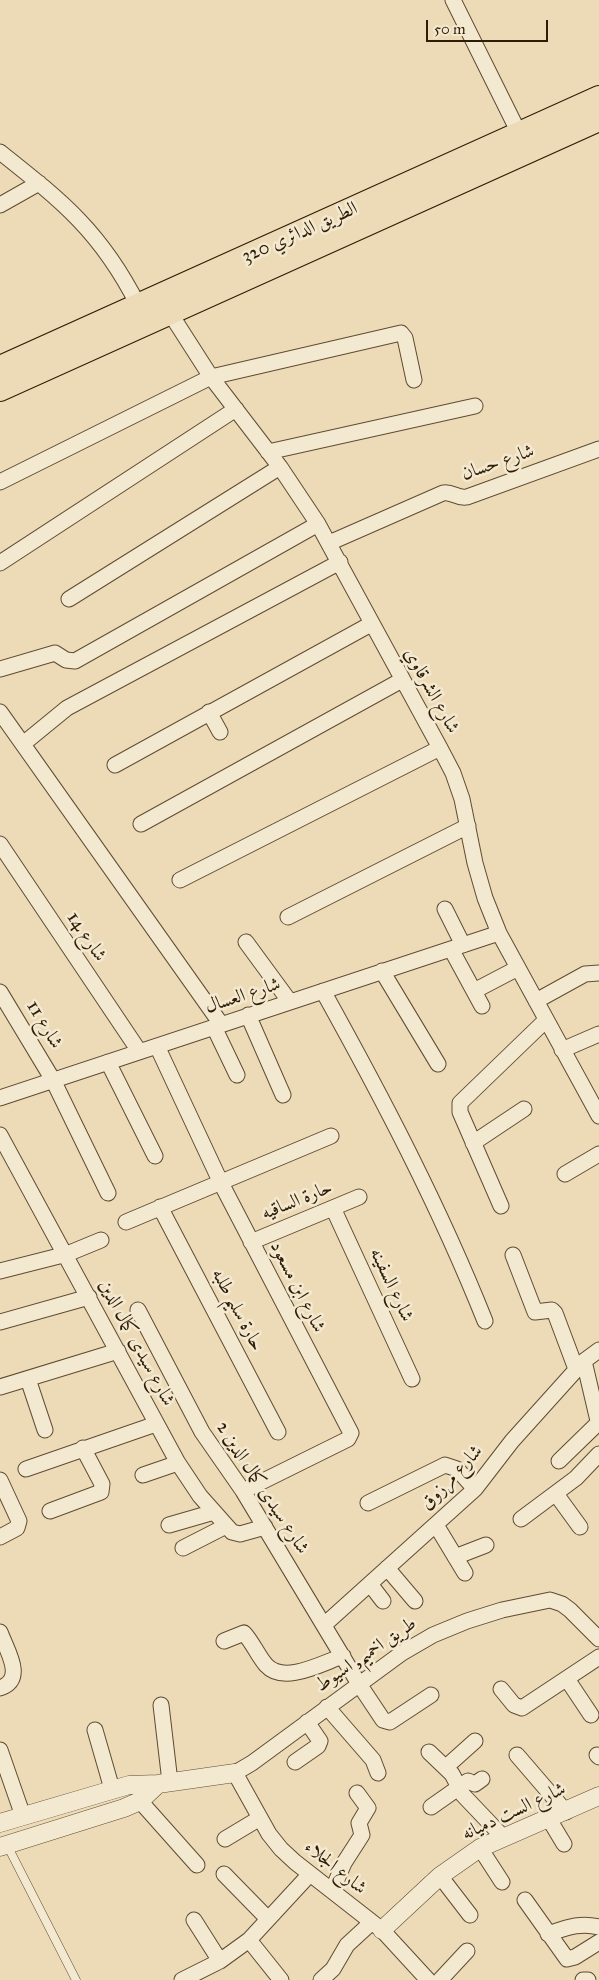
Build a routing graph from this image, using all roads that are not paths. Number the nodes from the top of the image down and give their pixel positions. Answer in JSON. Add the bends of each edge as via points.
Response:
{"nodes":[{"id":1,"x":454,"y":0,"type":"edge"},
{"id":2,"x":599,"y":97,"type":"edge"},
{"id":3,"x":599,"y":120,"type":"edge"},
{"id":4,"x":519,"y":133,"type":"junction"},
{"id":5,"x":0,"y":152,"type":"edge"},
{"id":6,"x":39,"y":183,"type":"junction"},
{"id":7,"x":0,"y":206,"type":"edge"},
{"id":8,"x":354,"y":220,"type":"junction"},
{"id":9,"x":138,"y":305,"type":"junction"},
{"id":10,"x":170,"y":313,"type":"junction"},
{"id":11,"x":0,"y":367,"type":"edge"},
{"id":12,"x":211,"y":377,"type":"junction"},
{"id":13,"x":414,"y":380,"type":"dead end"},
{"id":14,"x":0,"y":390,"type":"edge"},
{"id":15,"x":475,"y":406,"type":"dead end"},
{"id":16,"x":236,"y":410,"type":"junction"},
{"id":17,"x":599,"y":449,"type":"edge"},
{"id":18,"x":268,"y":452,"type":"junction"},
{"id":19,"x":280,"y":467,"type":"junction"},
{"id":20,"x":0,"y":482,"type":"edge"},
{"id":21,"x":318,"y":524,"type":"junction"},
{"id":22,"x":329,"y":543,"type":"junction"},
{"id":23,"x":340,"y":562,"type":"junction"},
{"id":24,"x":0,"y":563,"type":"edge"},
{"id":25,"x":69,"y":599,"type":"dead end"},
{"id":26,"x":371,"y":624,"type":"junction"},
{"id":27,"x":0,"y":669,"type":"edge"},
{"id":28,"x":402,"y":680,"type":"junction"},
{"id":29,"x":0,"y":712,"type":"edge"},
{"id":30,"x":209,"y":712,"type":"junction"},
{"id":31,"x":220,"y":732,"type":"dead end"},
{"id":32,"x":23,"y":744,"type":"junction"},
{"id":33,"x":440,"y":748,"type":"junction"},
{"id":34,"x":116,"y":765,"type":"dead end"},
{"id":35,"x":140,"y":824,"type":"dead end"},
{"id":36,"x":468,"y":826,"type":"junction"},
{"id":37,"x":0,"y":844,"type":"edge"},
{"id":38,"x":180,"y":880,"type":"dead end"},
{"id":39,"x":445,"y":909,"type":"dead end"},
{"id":40,"x":288,"y":917,"type":"dead end"},
{"id":41,"x":499,"y":933,"type":"junction"},
{"id":42,"x":246,"y":942,"type":"dead end"},
{"id":43,"x":457,"y":947,"type":"junction"},
{"id":44,"x":518,"y":968,"type":"junction"},
{"id":45,"x":382,"y":971,"type":"junction"},
{"id":46,"x":599,"y":973,"type":"edge"},
{"id":47,"x":323,"y":991,"type":"junction"},
{"id":48,"x":474,"y":991,"type":"junction"},
{"id":49,"x":0,"y":992,"type":"edge"},
{"id":50,"x":536,"y":1001,"type":"junction"},
{"id":51,"x":290,"y":1002,"type":"junction"},
{"id":52,"x":482,"y":1006,"type":"dead end"},
{"id":53,"x":248,"y":1016,"type":"junction"},
{"id":54,"x":546,"y":1020,"type":"junction"},
{"id":55,"x":217,"y":1026,"type":"junction"},
{"id":56,"x":599,"y":1034,"type":"edge"},
{"id":57,"x":156,"y":1046,"type":"junction"},
{"id":58,"x":562,"y":1050,"type":"junction"},
{"id":59,"x":139,"y":1051,"type":"junction"},
{"id":60,"x":108,"y":1062,"type":"junction"},
{"id":61,"x":438,"y":1064,"type":"dead end"},
{"id":62,"x":236,"y":1075,"type":"dead end"},
{"id":63,"x":54,"y":1080,"type":"junction"},
{"id":64,"x":283,"y":1095,"type":"dead end"},
{"id":65,"x":0,"y":1098,"type":"edge"},
{"id":66,"x":524,"y":1109,"type":"dead end"},
{"id":67,"x":599,"y":1116,"type":"edge"},
{"id":68,"x":0,"y":1134,"type":"edge"},
{"id":69,"x":331,"y":1136,"type":"dead end"},
{"id":70,"x":473,"y":1143,"type":"junction"},
{"id":71,"x":599,"y":1154,"type":"edge"},
{"id":72,"x":156,"y":1156,"type":"dead end"},
{"id":73,"x":565,"y":1174,"type":"dead end"},
{"id":74,"x":221,"y":1182,"type":"junction"},
{"id":75,"x":108,"y":1193,"type":"dead end"},
{"id":76,"x":360,"y":1197,"type":"dead end"},
{"id":77,"x":501,"y":1206,"type":"dead end"},
{"id":78,"x":160,"y":1207,"type":"junction"},
{"id":79,"x":333,"y":1208,"type":"junction"},
{"id":80,"x":126,"y":1222,"type":"dead end"},
{"id":81,"x":101,"y":1240,"type":"dead end"},
{"id":82,"x":251,"y":1242,"type":"junction"},
{"id":83,"x":66,"y":1254,"type":"junction"},
{"id":84,"x":513,"y":1255,"type":"dead end"},
{"id":85,"x":0,"y":1271,"type":"edge"},
{"id":86,"x":89,"y":1297,"type":"junction"},
{"id":87,"x":138,"y":1310,"type":"dead end"},
{"id":88,"x":485,"y":1321,"type":"dead end"},
{"id":89,"x":0,"y":1322,"type":"edge"},
{"id":90,"x":599,"y":1350,"type":"edge"},
{"id":91,"x":118,"y":1351,"type":"junction"},
{"id":92,"x":580,"y":1365,"type":"junction"},
{"id":93,"x":28,"y":1379,"type":"junction"},
{"id":94,"x":412,"y":1379,"type":"dead end"},
{"id":95,"x":0,"y":1388,"type":"edge"},
{"id":96,"x":156,"y":1424,"type":"junction"},
{"id":97,"x":598,"y":1424,"type":"edge"},
{"id":98,"x":44,"y":1430,"type":"dead end"},
{"id":99,"x":278,"y":1432,"type":"dead end"},
{"id":100,"x":84,"y":1448,"type":"junction"},
{"id":101,"x":599,"y":1454,"type":"edge"},
{"id":102,"x":559,"y":1461,"type":"dead end"},
{"id":103,"x":178,"y":1463,"type":"junction"},
{"id":104,"x":26,"y":1469,"type":"dead end"},
{"id":105,"x":143,"y":1475,"type":"dead end"},
{"id":106,"x":0,"y":1480,"type":"edge"},
{"id":107,"x":475,"y":1488,"type":"junction"},
{"id":108,"x":242,"y":1492,"type":"junction"},
{"id":109,"x":556,"y":1494,"type":"junction"},
{"id":110,"x":368,"y":1502,"type":"dead end"},
{"id":111,"x":50,"y":1511,"type":"dead end"},
{"id":112,"x":214,"y":1512,"type":"junction"},
{"id":113,"x":521,"y":1519,"type":"dead end"},
{"id":114,"x":169,"y":1525,"type":"dead end"},
{"id":115,"x":436,"y":1525,"type":"junction"},
{"id":116,"x":226,"y":1526,"type":"junction"},
{"id":117,"x":265,"y":1527,"type":"junction"},
{"id":118,"x":580,"y":1527,"type":"dead end"},
{"id":119,"x":0,"y":1537,"type":"edge"},
{"id":120,"x":486,"y":1545,"type":"dead end"},
{"id":121,"x":183,"y":1548,"type":"dead end"},
{"id":122,"x":455,"y":1557,"type":"junction"},
{"id":123,"x":388,"y":1568,"type":"junction"},
{"id":124,"x":465,"y":1573,"type":"dead end"},
{"id":125,"x":370,"y":1584,"type":"junction"},
{"id":126,"x":416,"y":1601,"type":"dead end"},
{"id":127,"x":383,"y":1602,"type":"dead end"},
{"id":128,"x":324,"y":1625,"type":"junction"},
{"id":129,"x":1,"y":1639,"type":"edge"},
{"id":130,"x":599,"y":1639,"type":"edge"},
{"id":131,"x":224,"y":1641,"type":"dead end"},
{"id":132,"x":343,"y":1656,"type":"junction"},
{"id":133,"x":599,"y":1657,"type":"edge"},
{"id":134,"x":567,"y":1679,"type":"junction"},
{"id":135,"x":359,"y":1684,"type":"junction"},
{"id":136,"x":0,"y":1688,"type":"edge"},
{"id":137,"x":501,"y":1688,"type":"dead end"},
{"id":138,"x":431,"y":1695,"type":"dead end"},
{"id":139,"x":161,"y":1705,"type":"dead end"},
{"id":140,"x":327,"y":1707,"type":"junction"},
{"id":141,"x":591,"y":1715,"type":"dead end"},
{"id":142,"x":307,"y":1722,"type":"junction"},
{"id":143,"x":95,"y":1730,"type":"dead end"},
{"id":144,"x":475,"y":1741,"type":"dead end"},
{"id":145,"x":0,"y":1750,"type":"edge"},
{"id":146,"x":430,"y":1752,"type":"dead end"},
{"id":147,"x":517,"y":1755,"type":"dead end"},
{"id":148,"x":296,"y":1762,"type":"dead end"},
{"id":149,"x":446,"y":1767,"type":"junction"},
{"id":150,"x":235,"y":1773,"type":"junction"},
{"id":151,"x":378,"y":1773,"type":"dead end"},
{"id":152,"x":482,"y":1779,"type":"dead end"},
{"id":153,"x":164,"y":1783,"type":"junction"},
{"id":154,"x":458,"y":1788,"type":"junction"},
{"id":155,"x":112,"y":1789,"type":"junction"},
{"id":156,"x":357,"y":1793,"type":"dead end"},
{"id":157,"x":599,"y":1796,"type":"edge"},
{"id":158,"x":140,"y":1801,"type":"junction"},
{"id":159,"x":53,"y":1807,"type":"junction"},
{"id":160,"x":431,"y":1807,"type":"dead end"},
{"id":161,"x":566,"y":1812,"type":"junction"},
{"id":162,"x":23,"y":1816,"type":"junction"},
{"id":163,"x":260,"y":1818,"type":"junction"},
{"id":164,"x":549,"y":1819,"type":"junction"},
{"id":165,"x":0,"y":1823,"type":"edge"},
{"id":166,"x":61,"y":1828,"type":"junction"},
{"id":167,"x":503,"y":1837,"type":"junction"},
{"id":168,"x":225,"y":1839,"type":"dead end"},
{"id":169,"x":2,"y":1841,"type":"edge"},
{"id":170,"x":564,"y":1844,"type":"dead end"},
{"id":171,"x":480,"y":1848,"type":"junction"},
{"id":172,"x":196,"y":1865,"type":"dead end"},
{"id":173,"x":224,"y":1874,"type":"dead end"},
{"id":174,"x":310,"y":1874,"type":"junction"},
{"id":175,"x":440,"y":1876,"type":"junction"},
{"id":176,"x":502,"y":1882,"type":"dead end"},
{"id":177,"x":332,"y":1892,"type":"junction"},
{"id":178,"x":524,"y":1900,"type":"dead end"},
{"id":179,"x":470,"y":1915,"type":"dead end"},
{"id":180,"x":268,"y":1919,"type":"junction"},
{"id":181,"x":194,"y":1920,"type":"dead end"},
{"id":182,"x":377,"y":1926,"type":"junction"},
{"id":183,"x":599,"y":1927,"type":"edge"},
{"id":184,"x":548,"y":1934,"type":"junction"},
{"id":185,"x":249,"y":1940,"type":"junction"},
{"id":186,"x":599,"y":1942,"type":"edge"},
{"id":187,"x":467,"y":1951,"type":"dead end"},
{"id":188,"x":220,"y":1961,"type":"junction"},
{"id":189,"x":76,"y":1980,"type":"edge"},
{"id":190,"x":182,"y":1980,"type":"edge"},
{"id":191,"x":281,"y":1980,"type":"edge"},
{"id":192,"x":321,"y":1980,"type":"edge"},
{"id":193,"x":428,"y":1980,"type":"edge"},
{"id":194,"x":440,"y":1980,"type":"edge"},
{"id":195,"x":583,"y":1980,"type":"edge"},
{"id":196,"x":588,"y":1980,"type":"edge"}],
"edges":[{"from":1,"to":4,"type":"street"},
{"from":2,"to":4,"type":"main road","name":"الطريق الدائري 320"},
{"from":3,"to":8,"type":"main road","name":"الطريق الدائري 320"},
{"from":4,"to":8,"type":"main road","name":"الطريق الدائري 320"},
{"from":5,"to":6,"type":"street"},
{"from":6,"to":7,"type":"street"},
{"from":6,"to":9,"type":"street","via":[[86,225],[106,249]]},
{"from":8,"to":9,"type":"main road","name":"الطريق الدائري 320"},
{"from":8,"to":10,"type":"main road","name":"الطريق الدائري 320"},
{"from":9,"to":11,"type":"main road","name":"الطريق الدائري 320"},
{"from":10,"to":12,"type":"street","name":"شارع الشرقاوي"},
{"from":10,"to":14,"type":"main road","name":"الطريق الدائري 320"},
{"from":12,"to":13,"type":"street","via":[[401,333],[405,338]]},
{"from":12,"to":16,"type":"street","name":"شارع الشرقاوي"},
{"from":12,"to":20,"type":"street"},
{"from":15,"to":18,"type":"street"},
{"from":16,"to":18,"type":"street","name":"شارع الشرقاوي"},
{"from":16,"to":24,"type":"street"},
{"from":17,"to":22,"type":"street","name":"شارع حسان","via":[[466,497],[443,494]]},
{"from":18,"to":19,"type":"street","name":"شارع الشرقاوي"},
{"from":19,"to":21,"type":"street","name":"شارع الشرقاوي"},
{"from":19,"to":25,"type":"street"},
{"from":21,"to":22,"type":"street","name":"شارع الشرقاوي"},
{"from":21,"to":27,"type":"street","via":[[75,661],[66,660],[56,653]]},
{"from":22,"to":23,"type":"street","name":"شارع الشرقاوي"},
{"from":23,"to":26,"type":"street","name":"شارع الشرقاوي"},
{"from":23,"to":32,"type":"street","via":[[67,708]]},
{"from":26,"to":28,"type":"street","name":"شارع الشرقاوي"},
{"from":26,"to":30,"type":"street"},
{"from":28,"to":33,"type":"street","name":"شارع الشرقاوي"},
{"from":28,"to":35,"type":"street"},
{"from":29,"to":32,"type":"street"},
{"from":30,"to":31,"type":"street"},
{"from":30,"to":34,"type":"street"},
{"from":32,"to":55,"type":"street"},
{"from":33,"to":36,"type":"street","name":"شارع الشرقاوي","via":[[453,773]]},
{"from":33,"to":38,"type":"street"},
{"from":36,"to":40,"type":"street"},
{"from":36,"to":41,"type":"street","name":"شارع الشرقاوي","via":[[485,898]]},
{"from":37,"to":59,"type":"street","name":"شارع 14"},
{"from":39,"to":43,"type":"street"},
{"from":41,"to":43,"type":"street","name":"شارع العسال"},
{"from":41,"to":44,"type":"street","name":"شارع الشرقاوي"},
{"from":42,"to":51,"type":"street"},
{"from":43,"to":45,"type":"street","name":"شارع العسال"},
{"from":43,"to":48,"type":"street"},
{"from":44,"to":48,"type":"street"},
{"from":44,"to":50,"type":"street","name":"شارع الشرقاوي"},
{"from":45,"to":47,"type":"street","name":"شارع العسال"},
{"from":45,"to":61,"type":"street"},
{"from":46,"to":50,"type":"street","via":[[585,974]]},
{"from":47,"to":51,"type":"street","name":"شارع العسال"},
{"from":47,"to":88,"type":"street","via":[[413,1158],[456,1248]]},
{"from":48,"to":52,"type":"street"},
{"from":49,"to":63,"type":"street","name":"شارع 11"},
{"from":50,"to":54,"type":"street","name":"شارع الشرقاوي"},
{"from":51,"to":53,"type":"street","name":"شارع العسال"},
{"from":53,"to":55,"type":"street","name":"شارع العسال"},
{"from":53,"to":64,"type":"street"},
{"from":54,"to":58,"type":"street","name":"شارع الشرقاوي"},
{"from":54,"to":70,"type":"street","via":[[460,1103],[460,1112]]},
{"from":55,"to":57,"type":"street","name":"شارع العسال"},
{"from":55,"to":62,"type":"street"},
{"from":56,"to":58,"type":"street"},
{"from":57,"to":59,"type":"street","name":"شارع العسال"},
{"from":57,"to":74,"type":"street","name":"شارع ابن مسعود"},
{"from":58,"to":67,"type":"street","name":"شارع الشرقاوي"},
{"from":59,"to":60,"type":"street","name":"شارع العسال"},
{"from":60,"to":63,"type":"street","name":"شارع العسال"},
{"from":60,"to":72,"type":"street"},
{"from":63,"to":65,"type":"street","name":"شارع العسال"},
{"from":63,"to":75,"type":"street","name":"شارع 11"},
{"from":66,"to":70,"type":"street"},
{"from":68,"to":83,"type":"street","name":"شارع سيدى كمال الدين"},
{"from":69,"to":74,"type":"street"},
{"from":70,"to":77,"type":"street"},
{"from":71,"to":73,"type":"street"},
{"from":74,"to":78,"type":"street"},
{"from":74,"to":82,"type":"street","name":"شارع ابن مسعود"},
{"from":76,"to":79,"type":"street","name":"حارة الساقيه"},
{"from":78,"to":80,"type":"street"},
{"from":78,"to":99,"type":"street","name":"حارة سليم طلبه"},
{"from":79,"to":82,"type":"street","name":"حارة الساقيه"},
{"from":79,"to":94,"type":"street","name":"شارع السفينه"},
{"from":81,"to":83,"type":"street"},
{"from":82,"to":108,"type":"street","name":"شارع ابن مسعود","via":[[351,1434],[348,1439]]},
{"from":83,"to":85,"type":"street"},
{"from":83,"to":86,"type":"street","name":"شارع سيدى كمال الدين"},
{"from":84,"to":92,"type":"street","via":[[535,1312],[552,1310],[555,1313]]},
{"from":86,"to":89,"type":"street"},
{"from":86,"to":91,"type":"street","name":"شارع سيدى كمال الدين"},
{"from":87,"to":108,"type":"street","name":"شارع سيدى كمال الدين 2","via":[[202,1432]]},
{"from":90,"to":92,"type":"street","name":"شارع مرزوق"},
{"from":91,"to":93,"type":"street"},
{"from":91,"to":96,"type":"street","name":"شارع سيدى كمال الدين"},
{"from":92,"to":97,"type":"street"},
{"from":92,"to":107,"type":"street","name":"شارع مرزوق"},
{"from":93,"to":95,"type":"street"},
{"from":93,"to":98,"type":"street"},
{"from":96,"to":100,"type":"street"},
{"from":96,"to":103,"type":"street","name":"شارع سيدى كمال الدين"},
{"from":97,"to":102,"type":"street"},
{"from":100,"to":104,"type":"street"},
{"from":100,"to":111,"type":"street","via":[[102,1484],[101,1492]]},
{"from":101,"to":109,"type":"street"},
{"from":103,"to":105,"type":"street"},
{"from":103,"to":112,"type":"street","name":"شارع سيدى كمال الدين"},
{"from":106,"to":119,"type":"street","via":[[19,1520],[17,1528]]},
{"from":107,"to":110,"type":"street","via":[[457,1469],[445,1465]]},
{"from":107,"to":115,"type":"street","name":"شارع مرزوق"},
{"from":108,"to":117,"type":"street","name":"شارع سيدى كمال الدين 2"},
{"from":109,"to":113,"type":"street"},
{"from":109,"to":118,"type":"street"},
{"from":112,"to":114,"type":"street"},
{"from":112,"to":116,"type":"street","name":"شارع سيدى كمال الدين"},
{"from":115,"to":122,"type":"street"},
{"from":115,"to":123,"type":"street","name":"شارع مرزوق"},
{"from":116,"to":117,"type":"street","via":[[240,1534]]},
{"from":116,"to":121,"type":"street"},
{"from":117,"to":128,"type":"street","name":"شارع سيدى كمال الدين 2"},
{"from":120,"to":122,"type":"street"},
{"from":122,"to":124,"type":"street"},
{"from":123,"to":125,"type":"street","name":"شارع مرزوق"},
{"from":123,"to":126,"type":"street"},
{"from":125,"to":127,"type":"street"},
{"from":125,"to":128,"type":"street","name":"شارع مرزوق"},
{"from":128,"to":132,"type":"street","name":"شارع سيدى كمال الدين 2"},
{"from":129,"to":136,"type":"street","via":[[14,1668],[14,1676],[10,1683]]},
{"from":130,"to":135,"type":"street","name":"طريق اخميم, اسيوط","via":[[562,1604],[550,1600],[538,1602],[467,1621],[433,1635],[402,1652]]},
{"from":131,"to":132,"type":"street","via":[[244,1633],[266,1666],[285,1674]]},
{"from":132,"to":135,"type":"street","name":"شارع سيدى كمال الدين 2"},
{"from":133,"to":134,"type":"street"},
{"from":134,"to":137,"type":"street","via":[[522,1708],[514,1706]]},
{"from":134,"to":141,"type":"street"},
{"from":135,"to":138,"type":"street","name":"شارع سيدى كمال الدين 2","via":[[386,1722]]},
{"from":135,"to":140,"type":"street","name":"طريق اخميم, اسيوط"},
{"from":139,"to":153,"type":"street"},
{"from":140,"to":142,"type":"street","name":"طريق اخميم, اسيوط"},
{"from":140,"to":151,"type":"street","via":[[373,1760]]},
{"from":142,"to":148,"type":"street","via":[[320,1741]]},
{"from":142,"to":150,"type":"street","name":"طريق اخميم, اسيوط"},
{"from":143,"to":155,"type":"street"},
{"from":144,"to":149,"type":"street"},
{"from":145,"to":162,"type":"street"},
{"from":146,"to":149,"type":"street"},
{"from":147,"to":161,"type":"street"},
{"from":149,"to":154,"type":"street"},
{"from":150,"to":153,"type":"street","name":"طريق اخميم, اسيوط"},
{"from":150,"to":163,"type":"street","name":"شارع الجلاء"},
{"from":152,"to":154,"type":"street","via":[[475,1784],[469,1780]]},
{"from":153,"to":155,"type":"street","name":"طريق اخميم, اسيوط"},
{"from":153,"to":158,"type":"street"},
{"from":154,"to":160,"type":"street"},
{"from":154,"to":167,"type":"street"},
{"from":155,"to":159,"type":"street","name":"طريق اخميم, اسيوط"},
{"from":156,"to":177,"type":"street","via":[[368,1808],[359,1823],[362,1835],[344,1863]]},
{"from":157,"to":161,"type":"street","name":"شارع الست دميانه"},
{"from":158,"to":166,"type":"street"},
{"from":158,"to":172,"type":"street"},
{"from":159,"to":162,"type":"street","name":"طريق اخميم, اسيوط"},
{"from":159,"to":166,"type":"street"},
{"from":161,"to":164,"type":"street","name":"شارع الست دميانه"},
{"from":162,"to":165,"type":"street","name":"طريق اخميم, اسيوط"},
{"from":163,"to":168,"type":"street"},
{"from":163,"to":174,"type":"street","name":"شارع الجلاء","via":[[281,1849]]},
{"from":164,"to":167,"type":"street","name":"شارع الست دميانه"},
{"from":164,"to":170,"type":"street"},
{"from":166,"to":169,"type":"street"},
{"from":167,"to":171,"type":"street","name":"شارع الست دميانه"},
{"from":169,"to":189,"type":"lane"},
{"from":171,"to":175,"type":"street","name":"شارع الست دميانه"},
{"from":171,"to":176,"type":"street"},
{"from":173,"to":180,"type":"street"},
{"from":174,"to":177,"type":"street","name":"شارع الجلاء"},
{"from":174,"to":180,"type":"street"},
{"from":175,"to":179,"type":"street"},
{"from":175,"to":182,"type":"street","name":"شارع الست دميانه"},
{"from":177,"to":182,"type":"street","name":"شارع الجلاء"},
{"from":178,"to":184,"type":"street"},
{"from":180,"to":185,"type":"street"},
{"from":181,"to":188,"type":"street"},
{"from":182,"to":192,"type":"street","via":[[344,1949],[333,1969]]},
{"from":182,"to":193,"type":"street","name":"شارع الجلاء"},
{"from":183,"to":184,"type":"street","via":[[575,1925]]},
{"from":184,"to":186,"type":"street","via":[[567,1959]]},
{"from":185,"to":188,"type":"street"},
{"from":185,"to":191,"type":"street"},
{"from":187,"to":194,"type":"street"},
{"from":188,"to":190,"type":"street"},
{"from":195,"to":196,"type":"street"}]}
